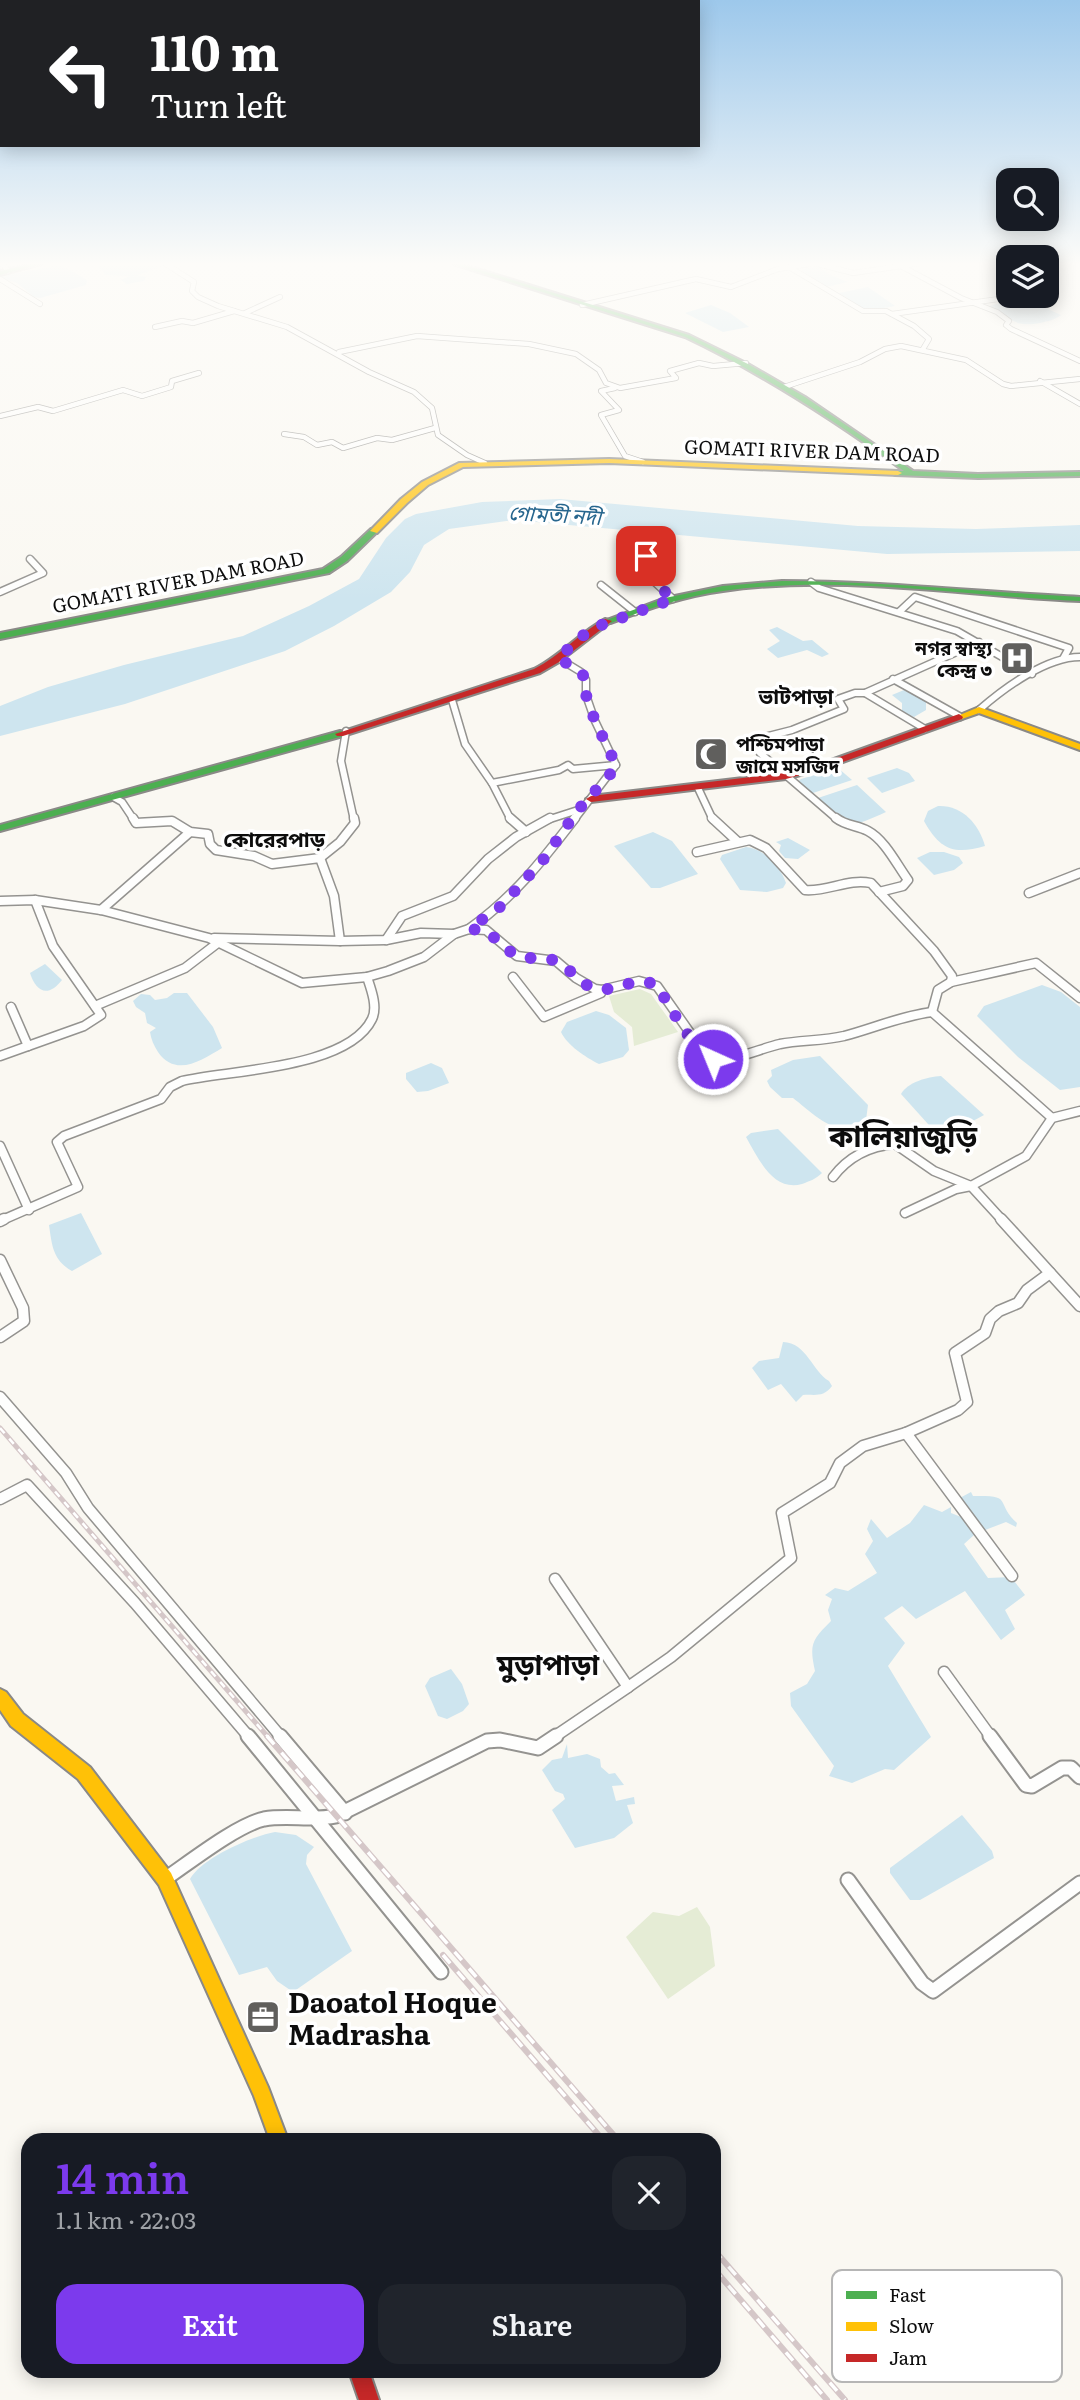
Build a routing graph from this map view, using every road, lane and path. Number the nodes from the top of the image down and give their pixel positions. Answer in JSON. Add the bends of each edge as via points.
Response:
{"nodes":[{"id":1,"x":187,"y":376,"type":"edge"},
{"id":2,"x":378,"y":376,"type":"edge"},
{"id":3,"x":602,"y":376,"type":"edge"},
{"id":4,"x":674,"y":376,"type":"edge"},
{"id":5,"x":767,"y":376,"type":"edge"},
{"id":6,"x":817,"y":376,"type":"edge"},
{"id":7,"x":991,"y":376,"type":"edge"},
{"id":8,"x":1080,"y":380,"type":"edge"},
{"id":9,"x":1040,"y":381,"type":"junction"},
{"id":10,"x":615,"y":387,"type":"junction"},
{"id":11,"x":784,"y":387,"type":"junction"},
{"id":12,"x":1080,"y":404,"type":"edge"},
{"id":13,"x":0,"y":416,"type":"edge"},
{"id":14,"x":435,"y":428,"type":"junction"},
{"id":15,"x":284,"y":434,"type":"dead end"},
{"id":16,"x":645,"y":462,"type":"junction"},
{"id":17,"x":485,"y":463,"type":"junction"},
{"id":18,"x":911,"y":473,"type":"junction"},
{"id":19,"x":1080,"y":474,"type":"edge"},
{"id":20,"x":625,"y":548,"type":"dead end"},
{"id":21,"x":30,"y":559,"type":"dead end"},
{"id":22,"x":811,"y":582,"type":"junction"},
{"id":23,"x":601,"y":584,"type":"dead end"},
{"id":24,"x":0,"y":592,"type":"edge"},
{"id":25,"x":1080,"y":598,"type":"edge"},
{"id":26,"x":673,"y":599,"type":"junction"},
{"id":27,"x":635,"y":612,"type":"junction"},
{"id":28,"x":898,"y":612,"type":"junction"},
{"id":29,"x":0,"y":636,"type":"edge"},
{"id":30,"x":979,"y":642,"type":"junction"},
{"id":31,"x":1064,"y":657,"type":"junction"},
{"id":32,"x":1080,"y":657,"type":"edge"},
{"id":33,"x":558,"y":658,"type":"junction"},
{"id":34,"x":1032,"y":674,"type":"junction"},
{"id":35,"x":893,"y":679,"type":"junction"},
{"id":36,"x":865,"y":693,"type":"junction"},
{"id":37,"x":452,"y":700,"type":"junction"},
{"id":38,"x":979,"y":710,"type":"junction"},
{"id":39,"x":959,"y":716,"type":"junction"},
{"id":40,"x":926,"y":729,"type":"junction"},
{"id":41,"x":346,"y":731,"type":"junction"},
{"id":42,"x":1080,"y":747,"type":"edge"},
{"id":43,"x":616,"y":765,"type":"junction"},
{"id":44,"x":786,"y":776,"type":"junction"},
{"id":45,"x":492,"y":783,"type":"junction"},
{"id":46,"x":698,"y":788,"type":"junction"},
{"id":47,"x":113,"y":797,"type":"junction"},
{"id":48,"x":591,"y":799,"type":"junction"},
{"id":49,"x":578,"y":810,"type":"junction"},
{"id":50,"x":0,"y":828,"type":"edge"},
{"id":51,"x":190,"y":832,"type":"junction"},
{"id":52,"x":526,"y":832,"type":"junction"},
{"id":53,"x":738,"y":842,"type":"junction"},
{"id":54,"x":697,"y":852,"type":"dead end"},
{"id":55,"x":320,"y":858,"type":"junction"},
{"id":56,"x":1080,"y":873,"type":"edge"},
{"id":57,"x":879,"y":892,"type":"junction"},
{"id":58,"x":1029,"y":893,"type":"dead end"},
{"id":59,"x":35,"y":900,"type":"junction"},
{"id":60,"x":0,"y":901,"type":"edge"},
{"id":61,"x":101,"y":909,"type":"junction"},
{"id":62,"x":469,"y":929,"type":"junction"},
{"id":63,"x":454,"y":934,"type":"junction"},
{"id":64,"x":209,"y":937,"type":"junction"},
{"id":65,"x":386,"y":940,"type":"junction"},
{"id":66,"x":340,"y":941,"type":"junction"},
{"id":67,"x":219,"y":942,"type":"junction"},
{"id":68,"x":367,"y":977,"type":"junction"},
{"id":69,"x":513,"y":977,"type":"dead end"},
{"id":70,"x":951,"y":982,"type":"junction"},
{"id":71,"x":601,"y":990,"type":"junction"},
{"id":72,"x":1080,"y":998,"type":"edge"},
{"id":73,"x":95,"y":1006,"type":"junction"},
{"id":74,"x":11,"y":1007,"type":"dead end"},
{"id":75,"x":932,"y":1012,"type":"junction"},
{"id":76,"x":28,"y":1045,"type":"junction"},
{"id":77,"x":0,"y":1056,"type":"edge"},
{"id":78,"x":1080,"y":1111,"type":"edge"},
{"id":79,"x":1052,"y":1118,"type":"junction"},
{"id":80,"x":0,"y":1146,"type":"edge"},
{"id":81,"x":833,"y":1177,"type":"dead end"},
{"id":82,"x":971,"y":1186,"type":"junction"},
{"id":83,"x":29,"y":1210,"type":"junction"},
{"id":84,"x":905,"y":1213,"type":"dead end"},
{"id":85,"x":0,"y":1221,"type":"edge"},
{"id":86,"x":0,"y":1260,"type":"edge"},
{"id":87,"x":1050,"y":1273,"type":"junction"},
{"id":88,"x":1080,"y":1306,"type":"edge"},
{"id":89,"x":0,"y":1337,"type":"edge"},
{"id":90,"x":0,"y":1397,"type":"edge"},
{"id":91,"x":906,"y":1433,"type":"junction"},
{"id":92,"x":0,"y":1499,"type":"edge"},
{"id":93,"x":1012,"y":1576,"type":"dead end"},
{"id":94,"x":555,"y":1579,"type":"dead end"},
{"id":95,"x":944,"y":1672,"type":"dead end"},
{"id":96,"x":628,"y":1687,"type":"junction"},
{"id":97,"x":0,"y":1697,"type":"edge"},
{"id":98,"x":1080,"y":1777,"type":"edge"},
{"id":99,"x":345,"y":1813,"type":"junction"},
{"id":100,"x":317,"y":1820,"type":"junction"},
{"id":101,"x":165,"y":1879,"type":"junction"},
{"id":102,"x":848,"y":1880,"type":"dead end"},
{"id":103,"x":1080,"y":1883,"type":"edge"},
{"id":104,"x":441,"y":1972,"type":"dead end"},
{"id":105,"x":277,"y":2133,"type":"edge"},
{"id":106,"x":361,"y":2378,"type":"edge"},
{"id":107,"x":369,"y":2400,"type":"edge"}],
"edges":[{"from":1,"to":13,"type":"street","via":[[145,396],[126,390],[53,411],[38,407]]},
{"from":2,"to":14,"type":"street","via":[[419,394],[432,407]]},
{"from":3,"to":10,"type":"street"},
{"from":4,"to":10,"type":"street","via":[[676,379]]},
{"from":5,"to":11,"type":"street"},
{"from":6,"to":11,"type":"street"},
{"from":7,"to":9,"type":"street","via":[[1011,386]]},
{"from":8,"to":9,"type":"street"},
{"from":9,"to":12,"type":"street"},
{"from":10,"to":16,"type":"street","via":[[601,391],[619,410],[601,415],[625,456]]},
{"from":11,"to":18,"type":"street"},
{"from":14,"to":15,"type":"street","via":[[345,447],[332,442],[317,445]]},
{"from":14,"to":17,"type":"street","via":[[449,443]]},
{"from":16,"to":17,"type":"street","name":"GOMATI RIVER DAM ROAD"},
{"from":16,"to":18,"type":"street","name":"GOMATI RIVER DAM ROAD"},
{"from":17,"to":29,"type":"street","name":"GOMATI RIVER DAM ROAD","via":[[452,467],[421,485],[353,554],[326,571]]},
{"from":18,"to":19,"type":"street","name":"GOMATI RIVER DAM ROAD"},
{"from":20,"to":26,"type":"street","via":[[648,558],[648,576]]},
{"from":21,"to":24,"type":"street","via":[[43,573]]},
{"from":22,"to":25,"type":"street"},
{"from":22,"to":26,"type":"street","via":[[760,583]]},
{"from":22,"to":28,"type":"street"},
{"from":23,"to":27,"type":"street"},
{"from":26,"to":27,"type":"street"},
{"from":27,"to":33,"type":"street","via":[[586,633]]},
{"from":28,"to":30,"type":"street"},
{"from":28,"to":31,"type":"street","via":[[915,597],[1069,648]]},
{"from":30,"to":34,"type":"street"},
{"from":30,"to":35,"type":"street"},
{"from":31,"to":32,"type":"street"},
{"from":31,"to":34,"type":"street"},
{"from":33,"to":37,"type":"street","via":[[547,667]]},
{"from":33,"to":43,"type":"street","via":[[586,680],[595,721]]},
{"from":34,"to":38,"type":"street","via":[[1004,688]]},
{"from":35,"to":36,"type":"street"},
{"from":35,"to":39,"type":"street"},
{"from":36,"to":40,"type":"street"},
{"from":36,"to":44,"type":"street","via":[[838,699],[844,709],[753,740],[760,753]]},
{"from":37,"to":41,"type":"street"},
{"from":37,"to":45,"type":"street","via":[[465,744]]},
{"from":38,"to":39,"type":"street"},
{"from":38,"to":42,"type":"street"},
{"from":39,"to":40,"type":"street"},
{"from":40,"to":44,"type":"street"},
{"from":41,"to":47,"type":"street"},
{"from":41,"to":55,"type":"street","via":[[341,761],[355,823]]},
{"from":43,"to":45,"type":"street","via":[[573,769],[568,765]]},
{"from":43,"to":48,"type":"street"},
{"from":44,"to":46,"type":"street"},
{"from":44,"to":57,"type":"street","via":[[843,824],[876,836],[908,880],[903,886]]},
{"from":45,"to":52,"type":"street","via":[[512,822]]},
{"from":46,"to":48,"type":"street"},
{"from":46,"to":53,"type":"street","via":[[712,819]]},
{"from":47,"to":50,"type":"street"},
{"from":47,"to":51,"type":"street","via":[[136,823],[172,821]]},
{"from":48,"to":49,"type":"street"},
{"from":49,"to":52,"type":"street","via":[[556,815]]},
{"from":49,"to":62,"type":"street","via":[[543,860],[501,906]]},
{"from":51,"to":55,"type":"street","via":[[208,834],[216,849],[272,864]]},
{"from":51,"to":61,"type":"street"},
{"from":52,"to":65,"type":"street","via":[[488,859],[453,895],[402,916]]},
{"from":53,"to":54,"type":"street"},
{"from":53,"to":57,"type":"street","via":[[759,843],[805,890],[865,881]]},
{"from":55,"to":66,"type":"street","via":[[334,896]]},
{"from":56,"to":58,"type":"street"},
{"from":57,"to":70,"type":"street","via":[[934,951],[952,976]]},
{"from":59,"to":60,"type":"street"},
{"from":59,"to":61,"type":"street"},
{"from":59,"to":73,"type":"street","via":[[38,916]]},
{"from":61,"to":64,"type":"street"},
{"from":62,"to":63,"type":"street"},
{"from":62,"to":71,"type":"street","via":[[486,930],[517,956],[556,961]]},
{"from":63,"to":65,"type":"street","via":[[421,933]]},
{"from":63,"to":68,"type":"street","via":[[424,957]]},
{"from":64,"to":66,"type":"street"},
{"from":64,"to":67,"type":"street"},
{"from":65,"to":66,"type":"street"},
{"from":67,"to":68,"type":"street","via":[[302,983]]},
{"from":67,"to":73,"type":"street","via":[[185,968]]},
{"from":68,"to":83,"type":"street","via":[[374,1014],[361,1034],[290,1063],[170,1086],[161,1099],[64,1136],[57,1142],[78,1186]]},
{"from":69,"to":71,"type":"street","via":[[544,1017]]},
{"from":70,"to":72,"type":"street","via":[[1036,963]]},
{"from":70,"to":75,"type":"street","via":[[938,990]]},
{"from":71,"to":75,"type":"street","via":[[639,981],[652,983],[708,1057],[720,1059],[841,1036]]},
{"from":73,"to":76,"type":"street","via":[[101,1015],[84,1026]]},
{"from":74,"to":76,"type":"street"},
{"from":75,"to":79,"type":"street"},
{"from":76,"to":77,"type":"street"},
{"from":78,"to":79,"type":"street"},
{"from":79,"to":82,"type":"street","via":[[1026,1156]]},
{"from":80,"to":83,"type":"street"},
{"from":81,"to":82,"type":"street","via":[[860,1153],[895,1144],[934,1171]]},
{"from":82,"to":84,"type":"street"},
{"from":82,"to":87,"type":"street"},
{"from":83,"to":85,"type":"street"},
{"from":86,"to":89,"type":"street","via":[[23,1308],[24,1321]]},
{"from":87,"to":88,"type":"street"},
{"from":87,"to":91,"type":"street","via":[[1018,1303],[990,1319],[985,1333],[955,1353],[967,1402]]},
{"from":90,"to":99,"type":"street"},
{"from":91,"to":93,"type":"street"},
{"from":91,"to":96,"type":"street","via":[[863,1447],[840,1463],[830,1483],[782,1513],[791,1558]]},
{"from":92,"to":100,"type":"street","via":[[27,1485],[84,1545]]},
{"from":94,"to":96,"type":"street"},
{"from":95,"to":98,"type":"street","via":[[1026,1785],[1032,1786],[1063,1767]]},
{"from":96,"to":99,"type":"street","via":[[538,1748],[487,1741]]},
{"from":97,"to":101,"type":"street","via":[[17,1720],[84,1773]]},
{"from":99,"to":100,"type":"street"},
{"from":100,"to":101,"type":"street","via":[[264,1817]]},
{"from":100,"to":104,"type":"street"},
{"from":101,"to":105,"type":"street"},
{"from":102,"to":103,"type":"street","via":[[922,1983],[933,1990]]},
{"from":106,"to":107,"type":"street"}]}
